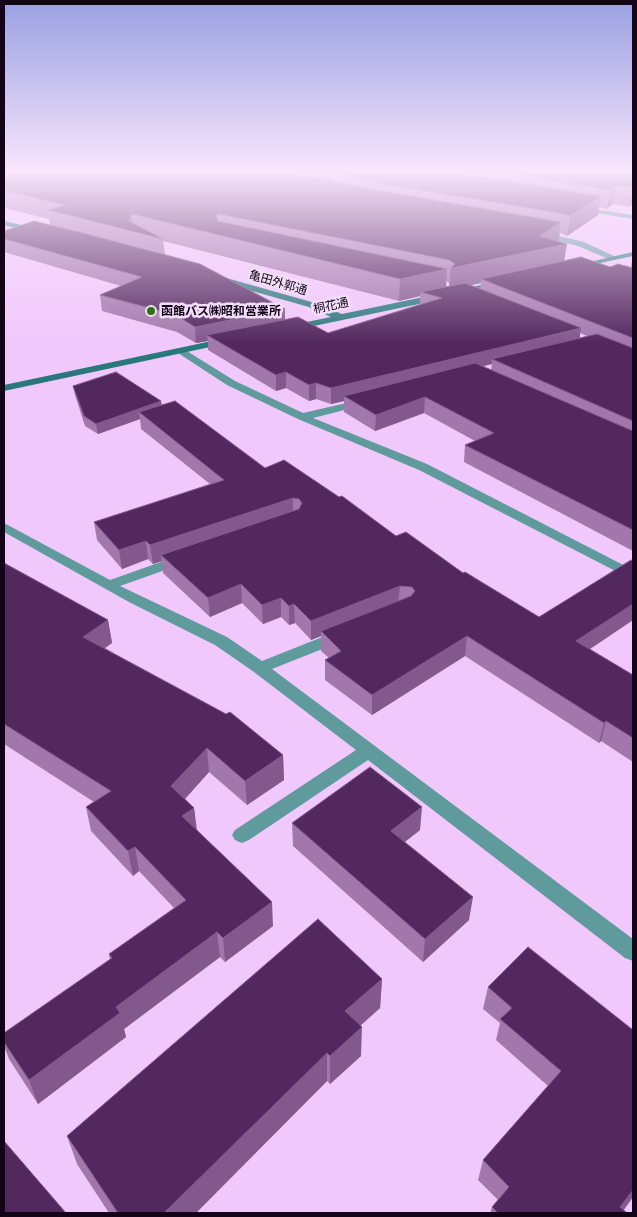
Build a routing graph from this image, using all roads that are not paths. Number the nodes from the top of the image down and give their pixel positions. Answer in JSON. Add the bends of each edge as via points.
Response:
{"nodes":[{"id":1,"x":32,"y":230,"type":"edge"},
{"id":2,"x":528,"y":230,"type":"edge"},
{"id":3,"x":41,"y":232,"type":"edge"},
{"id":4,"x":633,"y":254,"type":"edge"},
{"id":5,"x":614,"y":258,"type":"junction"},
{"id":6,"x":587,"y":264,"type":"junction"},
{"id":7,"x":568,"y":268,"type":"edge"},
{"id":8,"x":606,"y":270,"type":"edge"},
{"id":9,"x":218,"y":279,"type":"edge"},
{"id":10,"x":512,"y":281,"type":"edge"},
{"id":11,"x":464,"y":292,"type":"junction"},
{"id":12,"x":482,"y":299,"type":"edge"},
{"id":13,"x":340,"y":317,"type":"junction"},
{"id":14,"x":278,"y":330,"type":"edge"},
{"id":15,"x":240,"y":338,"type":"edge"},
{"id":16,"x":182,"y":351,"type":"junction"},
{"id":17,"x":4,"y":388,"type":"edge"},
{"id":18,"x":370,"y":400,"type":"edge"},
{"id":19,"x":302,"y":417,"type":"junction"},
{"id":20,"x":4,"y":527,"type":"edge"},
{"id":21,"x":192,"y":556,"type":"edge"},
{"id":22,"x":633,"y":576,"type":"edge"},
{"id":23,"x":108,"y":585,"type":"junction"},
{"id":24,"x":350,"y":632,"type":"edge"},
{"id":25,"x":260,"y":668,"type":"junction"},
{"id":26,"x":369,"y":750,"type":"junction"},
{"id":27,"x":242,"y":835,"type":"dead end"},
{"id":28,"x":633,"y":951,"type":"edge"}],
"edges":[{"from":1,"to":3,"type":"street"},
{"from":2,"to":5,"type":"street","via":[[556,236]]},
{"from":4,"to":5,"type":"street"},
{"from":5,"to":6,"type":"street"},
{"from":6,"to":7,"type":"street"},
{"from":6,"to":8,"type":"street"},
{"from":9,"to":13,"type":"street","name":"亀田外郭通","via":[[312,305]]},
{"from":10,"to":11,"type":"street","name":"桐花通"},
{"from":11,"to":12,"type":"street"},
{"from":11,"to":13,"type":"street","name":"桐花通"},
{"from":13,"to":14,"type":"street","name":"桐花通"},
{"from":15,"to":16,"type":"street"},
{"from":16,"to":17,"type":"street"},
{"from":16,"to":19,"type":"street","via":[[231,384]]},
{"from":18,"to":19,"type":"street"},
{"from":19,"to":22,"type":"street","via":[[423,467]]},
{"from":20,"to":23,"type":"street"},
{"from":21,"to":23,"type":"street"},
{"from":23,"to":25,"type":"street","via":[[222,641]]},
{"from":24,"to":25,"type":"street"},
{"from":25,"to":26,"type":"street"},
{"from":26,"to":27,"type":"street"},
{"from":26,"to":28,"type":"street"}]}
